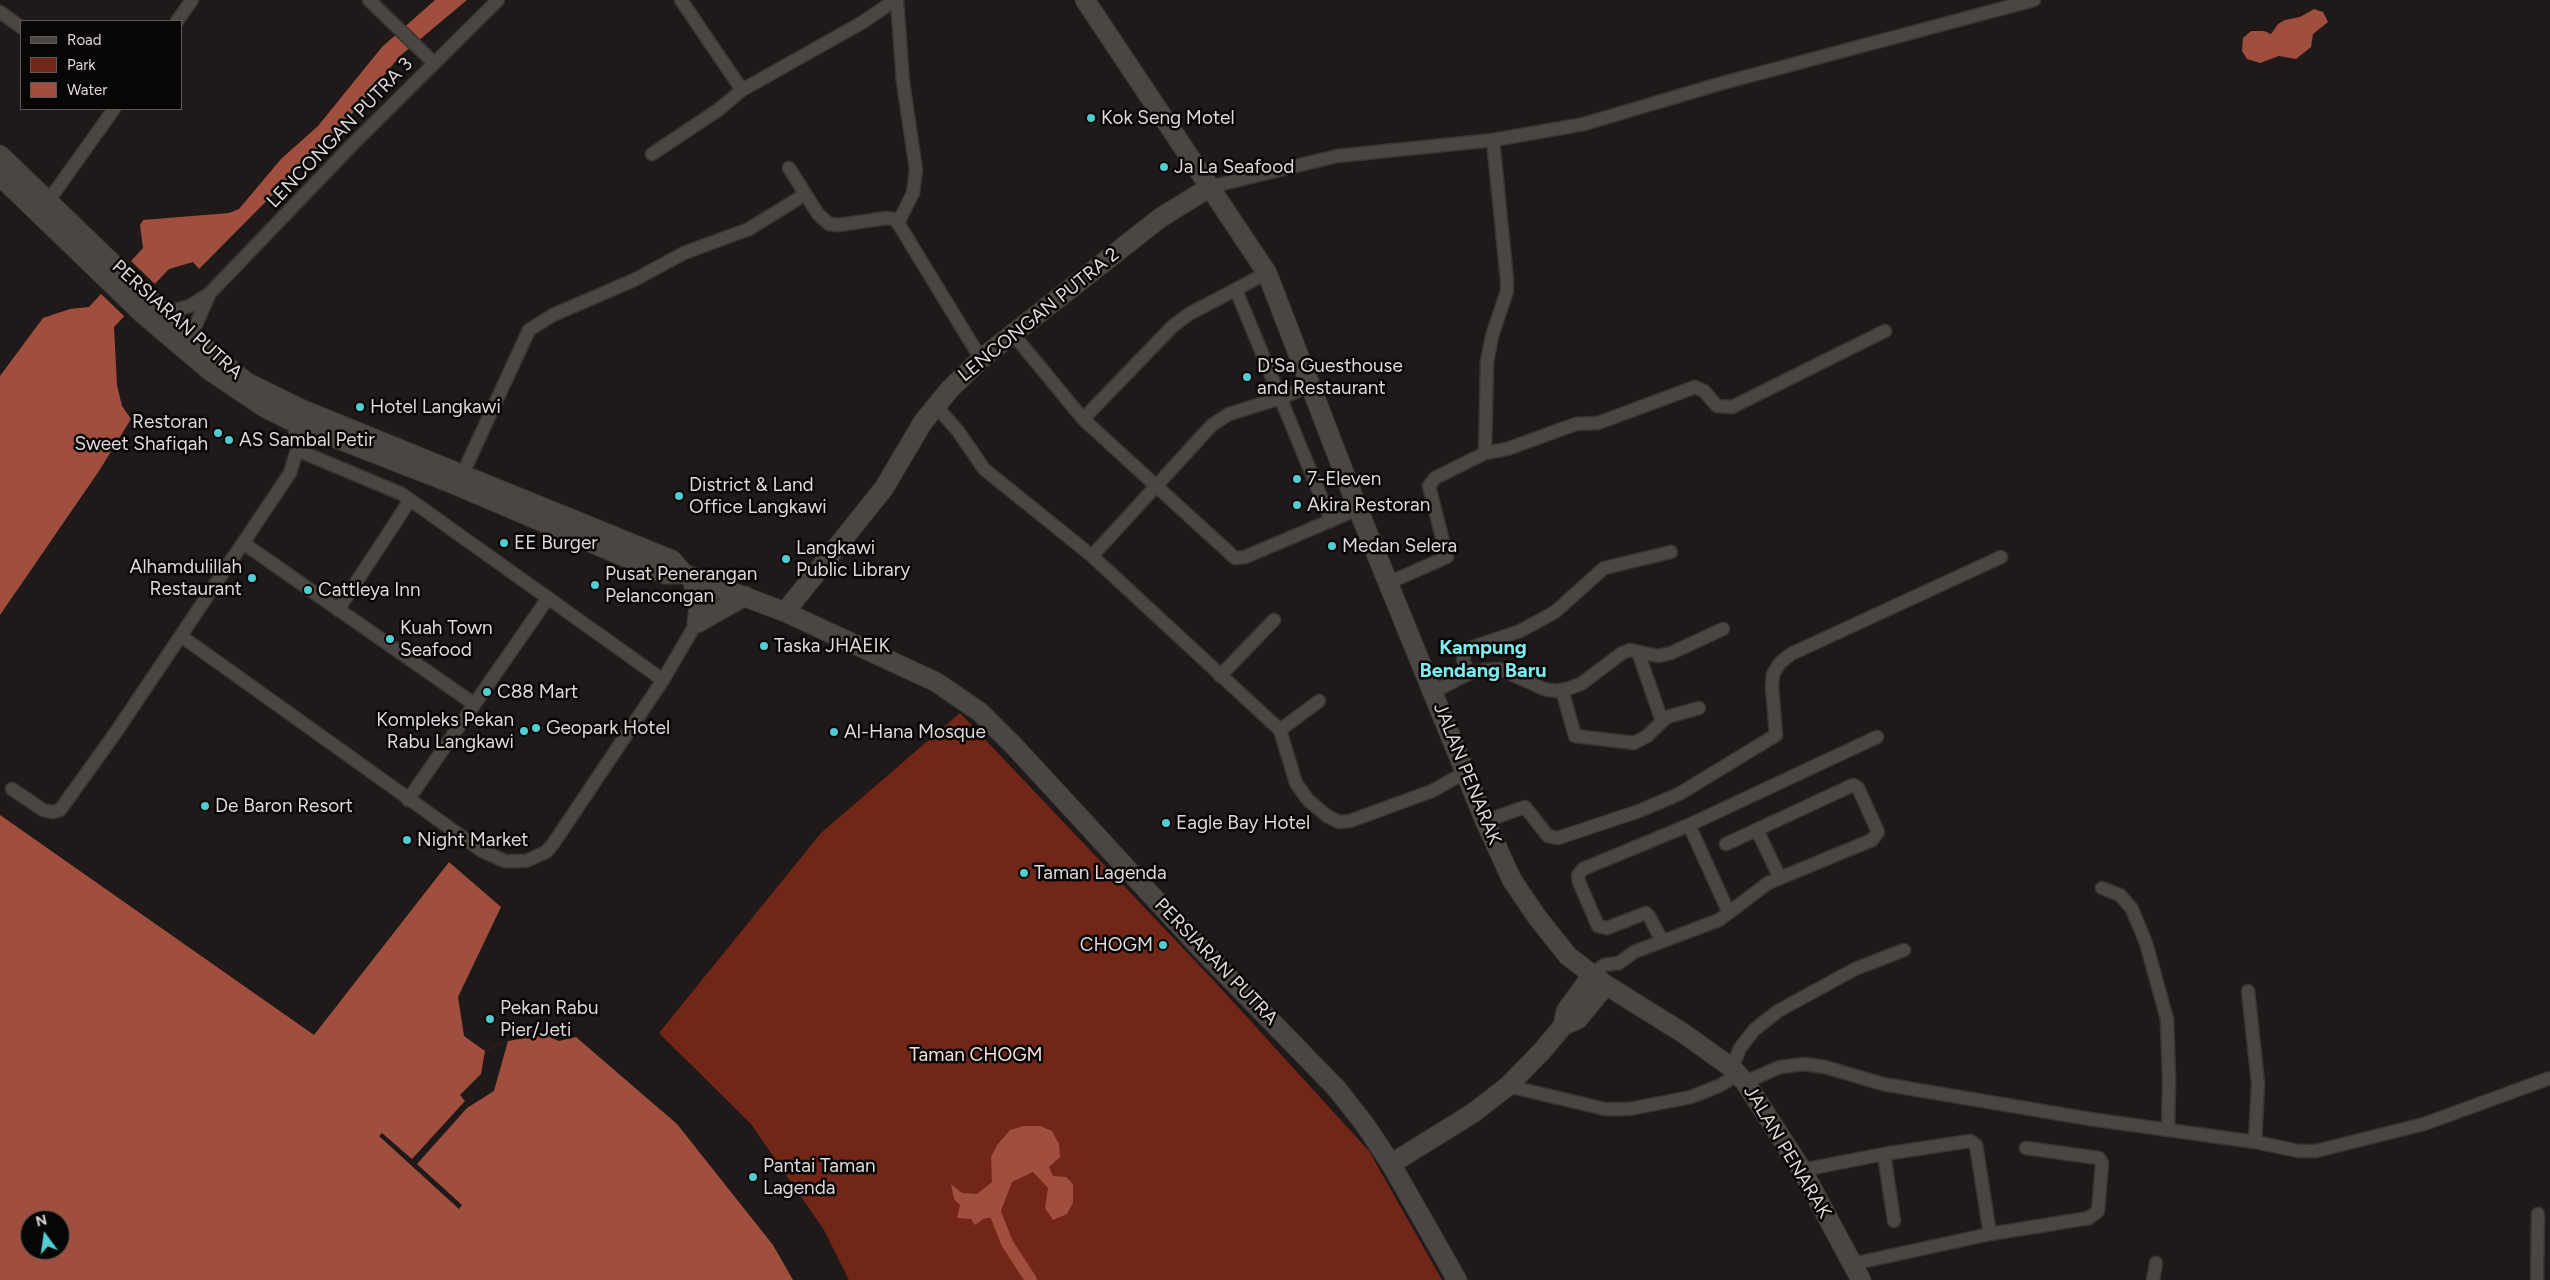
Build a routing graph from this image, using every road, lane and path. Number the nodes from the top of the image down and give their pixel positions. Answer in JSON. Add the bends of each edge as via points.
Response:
{"nodes":[{"id":1,"x":369,"y":0,"type":"edge"},
{"id":2,"x":498,"y":0,"type":"edge"},
{"id":3,"x":681,"y":0,"type":"edge"},
{"id":4,"x":896,"y":0,"type":"edge"},
{"id":5,"x":1085,"y":0,"type":"edge"},
{"id":6,"x":2034,"y":0,"type":"edge"},
{"id":7,"x":187,"y":2,"type":"edge"},
{"id":8,"x":0,"y":12,"type":"edge"},
{"id":9,"x":178,"y":20,"type":"edge"},
{"id":10,"x":20,"y":26,"type":"edge"},
{"id":11,"x":434,"y":63,"type":"junction"},
{"id":12,"x":742,"y":90,"type":"junction"},
{"id":13,"x":107,"y":114,"type":"edge"},
{"id":14,"x":1493,"y":140,"type":"junction"},
{"id":15,"x":652,"y":154,"type":"dead end"},
{"id":16,"x":0,"y":155,"type":"edge"},
{"id":17,"x":789,"y":168,"type":"dead end"},
{"id":18,"x":0,"y":176,"type":"edge"},
{"id":19,"x":1210,"y":187,"type":"junction"},
{"id":20,"x":804,"y":195,"type":"junction"},
{"id":21,"x":49,"y":200,"type":"junction"},
{"id":22,"x":898,"y":223,"type":"junction"},
{"id":23,"x":109,"y":272,"type":"junction"},
{"id":24,"x":1267,"y":274,"type":"junction"},
{"id":25,"x":1236,"y":290,"type":"junction"},
{"id":26,"x":210,"y":293,"type":"junction"},
{"id":27,"x":154,"y":310,"type":"junction"},
{"id":28,"x":1886,"y":331,"type":"dead end"},
{"id":29,"x":1013,"y":334,"type":"junction"},
{"id":30,"x":191,"y":336,"type":"junction"},
{"id":31,"x":981,"y":359,"type":"junction"},
{"id":32,"x":1312,"y":385,"type":"junction"},
{"id":33,"x":1281,"y":398,"type":"junction"},
{"id":34,"x":935,"y":405,"type":"junction"},
{"id":35,"x":1083,"y":418,"type":"junction"},
{"id":36,"x":294,"y":422,"type":"junction"},
{"id":37,"x":297,"y":450,"type":"junction"},
{"id":38,"x":1485,"y":453,"type":"junction"},
{"id":39,"x":463,"y":473,"type":"junction"},
{"id":40,"x":1156,"y":485,"type":"junction"},
{"id":41,"x":410,"y":500,"type":"junction"},
{"id":42,"x":1358,"y":509,"type":"junction"},
{"id":43,"x":1331,"y":520,"type":"junction"},
{"id":44,"x":243,"y":543,"type":"junction"},
{"id":45,"x":1671,"y":552,"type":"dead end"},
{"id":46,"x":1092,"y":556,"type":"junction"},
{"id":47,"x":2001,"y":557,"type":"dead end"},
{"id":48,"x":687,"y":575,"type":"junction"},
{"id":49,"x":1388,"y":583,"type":"junction"},
{"id":50,"x":718,"y":586,"type":"junction"},
{"id":51,"x":745,"y":596,"type":"junction"},
{"id":52,"x":548,"y":598,"type":"junction"},
{"id":53,"x":338,"y":610,"type":"junction"},
{"id":54,"x":784,"y":612,"type":"junction"},
{"id":55,"x":1274,"y":620,"type":"dead end"},
{"id":56,"x":696,"y":623,"type":"junction"},
{"id":57,"x":1724,"y":629,"type":"dead end"},
{"id":58,"x":181,"y":636,"type":"junction"},
{"id":59,"x":1638,"y":652,"type":"junction"},
{"id":60,"x":1468,"y":674,"type":"junction"},
{"id":61,"x":1220,"y":676,"type":"junction"},
{"id":62,"x":663,"y":680,"type":"junction"},
{"id":63,"x":1562,"y":690,"type":"junction"},
{"id":64,"x":1433,"y":692,"type":"junction"},
{"id":65,"x":1319,"y":701,"type":"dead end"},
{"id":66,"x":474,"y":704,"type":"junction"},
{"id":67,"x":1699,"y":708,"type":"dead end"},
{"id":68,"x":1662,"y":722,"type":"junction"},
{"id":69,"x":1280,"y":730,"type":"junction"},
{"id":70,"x":1877,"y":736,"type":"dead end"},
{"id":71,"x":1466,"y":772,"type":"junction"},
{"id":72,"x":12,"y":789,"type":"dead end"},
{"id":73,"x":408,"y":800,"type":"junction"},
{"id":74,"x":1485,"y":821,"type":"junction"},
{"id":75,"x":1689,"y":825,"type":"junction"},
{"id":76,"x":1757,"y":830,"type":"junction"},
{"id":77,"x":1726,"y":844,"type":"dead end"},
{"id":78,"x":1780,"y":878,"type":"junction"},
{"id":79,"x":2102,"y":888,"type":"dead end"},
{"id":80,"x":1728,"y":913,"type":"junction"},
{"id":81,"x":1662,"y":942,"type":"junction"},
{"id":82,"x":1904,"y":950,"type":"dead end"},
{"id":83,"x":1568,"y":956,"type":"junction"},
{"id":84,"x":1599,"y":980,"type":"junction"},
{"id":85,"x":2248,"y":991,"type":"dead end"},
{"id":86,"x":1631,"y":1001,"type":"junction"},
{"id":87,"x":1579,"y":1006,"type":"junction"},
{"id":88,"x":1738,"y":1075,"type":"junction"},
{"id":89,"x":2550,"y":1078,"type":"edge"},
{"id":90,"x":1508,"y":1086,"type":"junction"},
{"id":91,"x":2168,"y":1129,"type":"junction"},
{"id":92,"x":2255,"y":1142,"type":"junction"},
{"id":93,"x":2026,"y":1148,"type":"dead end"},
{"id":94,"x":1884,"y":1154,"type":"junction"},
{"id":95,"x":1391,"y":1164,"type":"junction"},
{"id":96,"x":1802,"y":1170,"type":"junction"},
{"id":97,"x":2538,"y":1214,"type":"dead end"},
{"id":98,"x":1894,"y":1221,"type":"dead end"},
{"id":99,"x":1990,"y":1234,"type":"junction"},
{"id":100,"x":2156,"y":1263,"type":"dead end"},
{"id":101,"x":1857,"y":1272,"type":"edge"},
{"id":102,"x":1457,"y":1280,"type":"edge"},
{"id":103,"x":2153,"y":1280,"type":"edge"},
{"id":104,"x":2537,"y":1280,"type":"edge"}],
"edges":[{"from":1,"to":11,"type":"street"},
{"from":2,"to":11,"type":"street","name":"LENCONGAN PUTRA 3"},
{"from":3,"to":12,"type":"street"},
{"from":4,"to":12,"type":"street"},
{"from":4,"to":22,"type":"street","via":[[903,82],[916,170],[913,193]]},
{"from":5,"to":19,"type":"main road","name":"JALAN PENARAK"},
{"from":6,"to":14,"type":"street","via":[[1719,84],[1584,124]]},
{"from":7,"to":9,"type":"street"},
{"from":8,"to":10,"type":"street"},
{"from":11,"to":26,"type":"street","name":"LENCONGAN PUTRA 3"},
{"from":12,"to":15,"type":"street"},
{"from":13,"to":21,"type":"street"},
{"from":14,"to":19,"type":"street","via":[[1337,156]]},
{"from":14,"to":38,"type":"street","via":[[1507,280],[1487,362]]},
{"from":16,"to":21,"type":"main road","name":"PERSIARAN PUTRA"},
{"from":17,"to":20,"type":"street"},
{"from":18,"to":23,"type":"main road","name":"PERSIARAN PUTRA"},
{"from":19,"to":24,"type":"main road","name":"JALAN PENARAK"},
{"from":19,"to":29,"type":"main road","name":"LENCONGAN PUTRA 2","via":[[1160,218]]},
{"from":20,"to":22,"type":"street","via":[[829,224],[839,226],[886,218]]},
{"from":20,"to":39,"type":"street","via":[[749,229],[684,253],[634,280],[553,315],[529,330]]},
{"from":21,"to":23,"type":"main road","name":"PERSIARAN PUTRA"},
{"from":22,"to":31,"type":"street"},
{"from":23,"to":27,"type":"main road","name":"PERSIARAN PUTRA"},
{"from":24,"to":25,"type":"street"},
{"from":24,"to":32,"type":"main road","name":"JALAN PENARAK"},
{"from":25,"to":33,"type":"street"},
{"from":25,"to":35,"type":"street","via":[[1173,326]]},
{"from":26,"to":27,"type":"street","via":[[190,306]]},
{"from":26,"to":30,"type":"street"},
{"from":27,"to":30,"type":"main road","name":"PERSIARAN PUTRA"},
{"from":27,"to":36,"type":"main road","name":"PERSIARAN PUTRA","via":[[230,387]]},
{"from":28,"to":38,"type":"street","via":[[1732,407],[1717,406],[1695,387],[1598,423],[1576,424],[1508,449]]},
{"from":29,"to":31,"type":"main road","name":"LENCONGAN PUTRA 2"},
{"from":29,"to":35,"type":"street"},
{"from":30,"to":39,"type":"main road","name":"PERSIARAN PUTRA","via":[[246,382],[273,396]]},
{"from":31,"to":34,"type":"main road","name":"LENCONGAN PUTRA 2"},
{"from":32,"to":33,"type":"street"},
{"from":32,"to":42,"type":"main road","name":"JALAN PENARAK"},
{"from":33,"to":40,"type":"street","via":[[1229,414],[1212,425]]},
{"from":33,"to":43,"type":"street"},
{"from":34,"to":46,"type":"street","via":[[984,469]]},
{"from":34,"to":54,"type":"main road","name":"LENCONGAN PUTRA 2","via":[[884,488]]},
{"from":35,"to":40,"type":"street"},
{"from":36,"to":37,"type":"street"},
{"from":36,"to":48,"type":"main road","name":"PERSIARAN PUTRA","via":[[456,485],[665,574]]},
{"from":37,"to":41,"type":"street"},
{"from":37,"to":44,"type":"street","via":[[290,473]]},
{"from":38,"to":49,"type":"street","via":[[1435,478],[1429,486],[1447,557]]},
{"from":39,"to":48,"type":"main road","name":"PERSIARAN PUTRA","via":[[672,560]]},
{"from":40,"to":43,"type":"street","via":[[1235,558],[1245,557]]},
{"from":40,"to":46,"type":"street"},
{"from":41,"to":52,"type":"street"},
{"from":41,"to":53,"type":"street"},
{"from":42,"to":43,"type":"street"},
{"from":42,"to":49,"type":"main road","name":"JALAN PENARAK"},
{"from":44,"to":53,"type":"street"},
{"from":44,"to":58,"type":"street"},
{"from":45,"to":60,"type":"street","via":[[1604,568],[1555,612],[1520,631],[1467,649],[1463,658]]},
{"from":46,"to":61,"type":"street"},
{"from":47,"to":74,"type":"street","via":[[1791,654],[1773,674],[1776,735],[1679,794],[1639,812],[1558,838],[1548,836],[1525,807]]},
{"from":48,"to":50,"type":"main road","name":"PERSIARAN PUTRA"},
{"from":48,"to":56,"type":"main road","via":[[699,603]]},
{"from":49,"to":64,"type":"main road","name":"JALAN PENARAK"},
{"from":50,"to":51,"type":"main road","name":"PERSIARAN PUTRA"},
{"from":50,"to":56,"type":"street"},
{"from":51,"to":54,"type":"main road","name":"PERSIARAN PUTRA"},
{"from":51,"to":56,"type":"main road"},
{"from":52,"to":62,"type":"street"},
{"from":52,"to":66,"type":"street"},
{"from":53,"to":66,"type":"street"},
{"from":54,"to":95,"type":"main road","name":"PERSIARAN PUTRA","via":[[936,682],[980,712],[1336,1089]]},
{"from":55,"to":61,"type":"street"},
{"from":56,"to":62,"type":"street"},
{"from":57,"to":59,"type":"street","via":[[1670,653],[1658,656]]},
{"from":58,"to":72,"type":"street","via":[[60,810],[43,810]]},
{"from":58,"to":73,"type":"street"},
{"from":59,"to":63,"type":"street","via":[[1622,653],[1581,684]]},
{"from":59,"to":68,"type":"street"},
{"from":60,"to":63,"type":"street","via":[[1500,670],[1544,689]]},
{"from":60,"to":64,"type":"street"},
{"from":61,"to":69,"type":"street"},
{"from":62,"to":73,"type":"street","via":[[546,852],[526,861],[505,861],[482,851]]},
{"from":63,"to":68,"type":"street","via":[[1575,736],[1634,743]]},
{"from":64,"to":71,"type":"main road","name":"JALAN PENARAK"},
{"from":65,"to":69,"type":"street"},
{"from":66,"to":73,"type":"street"},
{"from":67,"to":68,"type":"street","via":[[1677,713]]},
{"from":69,"to":71,"type":"street","via":[[1296,783],[1308,800],[1339,822],[1350,821],[1432,790]]},
{"from":70,"to":75,"type":"street"},
{"from":71,"to":74,"type":"main road","name":"JALAN PENARAK"},
{"from":74,"to":83,"type":"main road","name":"JALAN PENARAK","via":[[1512,880]]},
{"from":75,"to":80,"type":"street"},
{"from":75,"to":81,"type":"street","via":[[1583,869],[1578,875],[1598,926],[1607,928],[1646,913]]},
{"from":76,"to":77,"type":"street"},
{"from":76,"to":78,"type":"street"},
{"from":76,"to":78,"type":"street","via":[[1853,785],[1858,788],[1873,818],[1878,832],[1872,840]]},
{"from":78,"to":80,"type":"street","via":[[1768,883]]},
{"from":79,"to":91,"type":"street","via":[[2120,895],[2132,909],[2146,943],[2167,1019]]},
{"from":80,"to":81,"type":"street","via":[[1704,927]]},
{"from":81,"to":84,"type":"street","via":[[1634,952],[1619,963],[1614,976]]},
{"from":82,"to":88,"type":"street","via":[[1855,969],[1778,1011],[1740,1048]]},
{"from":83,"to":84,"type":"main road","name":"JALAN PENARAK"},
{"from":83,"to":87,"type":"main road"},
{"from":84,"to":86,"type":"main road","name":"JALAN PENARAK"},
{"from":84,"to":87,"type":"main road"},
{"from":85,"to":92,"type":"street","via":[[2258,1083]]},
{"from":86,"to":87,"type":"main road"},
{"from":86,"to":88,"type":"main road","name":"JALAN PENARAK","via":[[1683,1033]]},
{"from":87,"to":90,"type":"main road","via":[[1566,1011],[1563,1026]]},
{"from":88,"to":90,"type":"street","via":[[1692,1097],[1629,1109],[1605,1109]]},
{"from":88,"to":91,"type":"street","via":[[1805,1064],[1892,1086]]},
{"from":88,"to":96,"type":"main road","name":"JALAN PENARAK"},
{"from":89,"to":92,"type":"street","via":[[2424,1124],[2329,1149],[2299,1151]]},
{"from":90,"to":95,"type":"main road","via":[[1473,1113]]},
{"from":91,"to":92,"type":"street"},
{"from":93,"to":99,"type":"street","via":[[2099,1158],[2102,1163],[2098,1211],[2089,1218]]},
{"from":94,"to":96,"type":"street"},
{"from":94,"to":98,"type":"street"},
{"from":94,"to":99,"type":"street","via":[[1974,1142]]},
{"from":95,"to":102,"type":"main road","name":"PERSIARAN PUTRA"},
{"from":96,"to":101,"type":"main road","name":"JALAN PENARAK"},
{"from":97,"to":104,"type":"street"},
{"from":99,"to":101,"type":"street"},
{"from":100,"to":103,"type":"street"}]}
